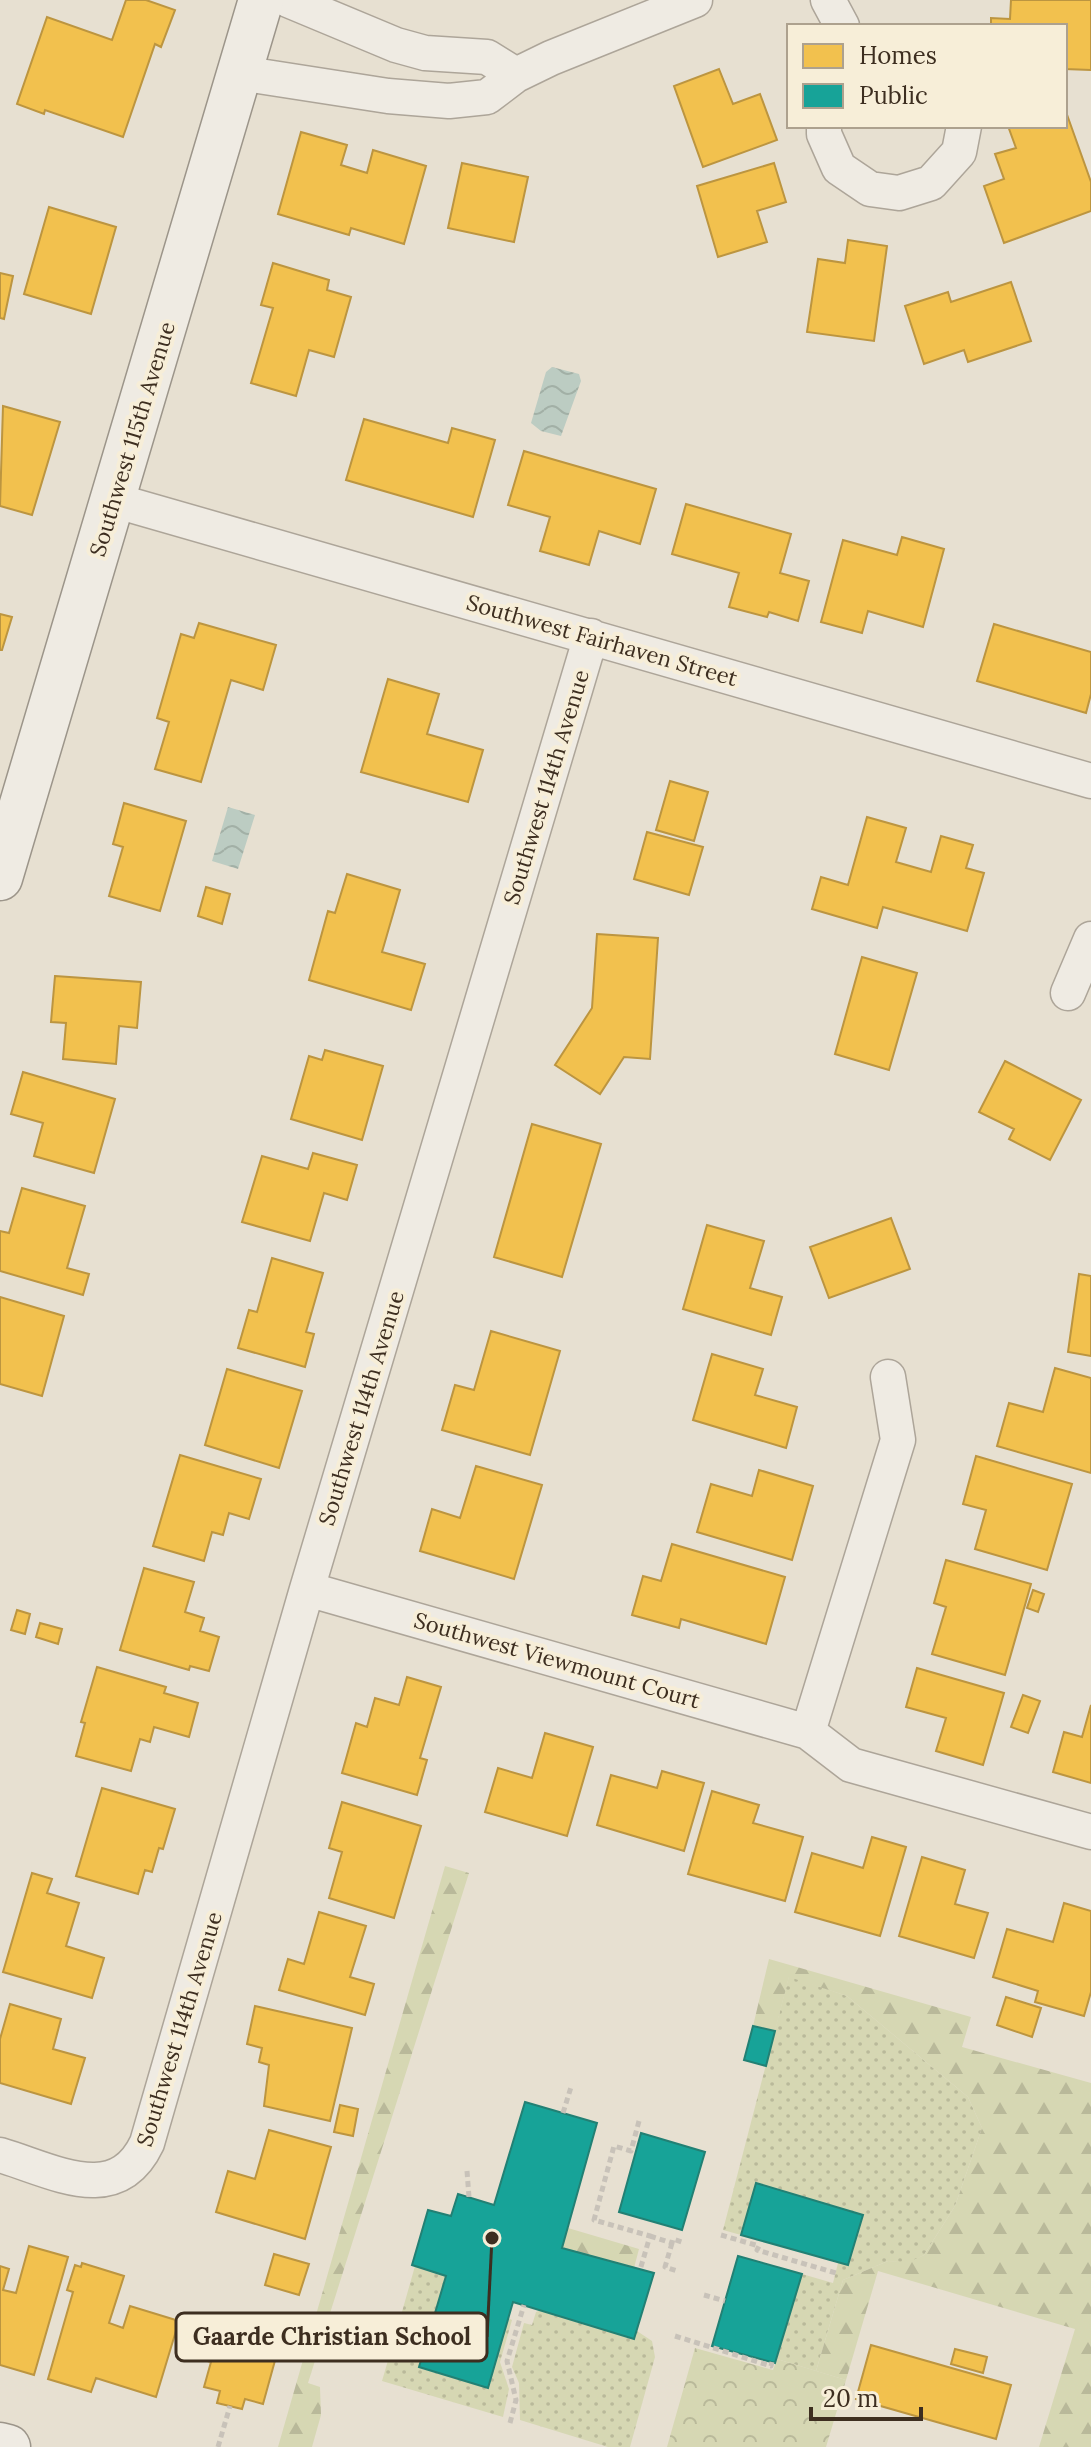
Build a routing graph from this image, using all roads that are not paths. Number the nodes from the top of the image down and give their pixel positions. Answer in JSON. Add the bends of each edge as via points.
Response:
{"nodes":[{"id":1,"x":261,"y":0,"type":"edge"},
{"id":2,"x":288,"y":0,"type":"edge"},
{"id":3,"x":695,"y":0,"type":"edge"},
{"id":4,"x":828,"y":0,"type":"edge"},
{"id":5,"x":841,"y":24,"type":"edge"},
{"id":6,"x":239,"y":73,"type":"junction"},
{"id":7,"x":516,"y":75,"type":"junction"},
{"id":8,"x":824,"y":128,"type":"edge"},
{"id":9,"x":964,"y":128,"type":"edge"},
{"id":10,"x":113,"y":500,"type":"junction"},
{"id":11,"x":591,"y":636,"type":"junction"},
{"id":12,"x":1091,"y":781,"type":"edge"},
{"id":13,"x":0,"y":878,"type":"edge"},
{"id":14,"x":1091,"y":939,"type":"edge"},
{"id":15,"x":1068,"y":993,"type":"dead end"},
{"id":16,"x":888,"y":1377,"type":"dead end"},
{"id":17,"x":307,"y":1589,"type":"junction"},
{"id":18,"x":808,"y":1732,"type":"junction"},
{"id":19,"x":1091,"y":1832,"type":"edge"},
{"id":20,"x":0,"y":2155,"type":"edge"},
{"id":21,"x":0,"y":2445,"type":"edge"},
{"id":22,"x":8,"y":2447,"type":"edge"}],
"edges":[{"from":1,"to":6,"type":"street","name":"Southwest 115th Avenue"},
{"from":2,"to":7,"type":"street","via":[[396,45],[425,53],[487,57]]},
{"from":3,"to":7,"type":"street"},
{"from":4,"to":5,"type":"street"},
{"from":6,"to":7,"type":"street","via":[[449,101],[487,97]]},
{"from":6,"to":10,"type":"street","name":"Southwest 115th Avenue"},
{"from":8,"to":9,"type":"street","via":[[839,168],[870,189],[899,193],[931,183],[959,152]]},
{"from":10,"to":11,"type":"street","name":"Southwest Fairhaven Street"},
{"from":10,"to":13,"type":"street","name":"Southwest 115th Avenue"},
{"from":11,"to":12,"type":"street","name":"Southwest Fairhaven Street"},
{"from":11,"to":17,"type":"street","name":"Southwest 114th Avenue"},
{"from":14,"to":15,"type":"street"},
{"from":16,"to":18,"type":"street","via":[[898,1440]]},
{"from":17,"to":18,"type":"street","name":"Southwest Viewmount Court"},
{"from":17,"to":20,"type":"street","name":"Southwest 114th Avenue","via":[[138,2162],[125,2175],[84,2180]]},
{"from":18,"to":19,"type":"street","name":"Southwest Viewmount Court","via":[[851,1765]]},
{"from":21,"to":22,"type":"street"}]}
